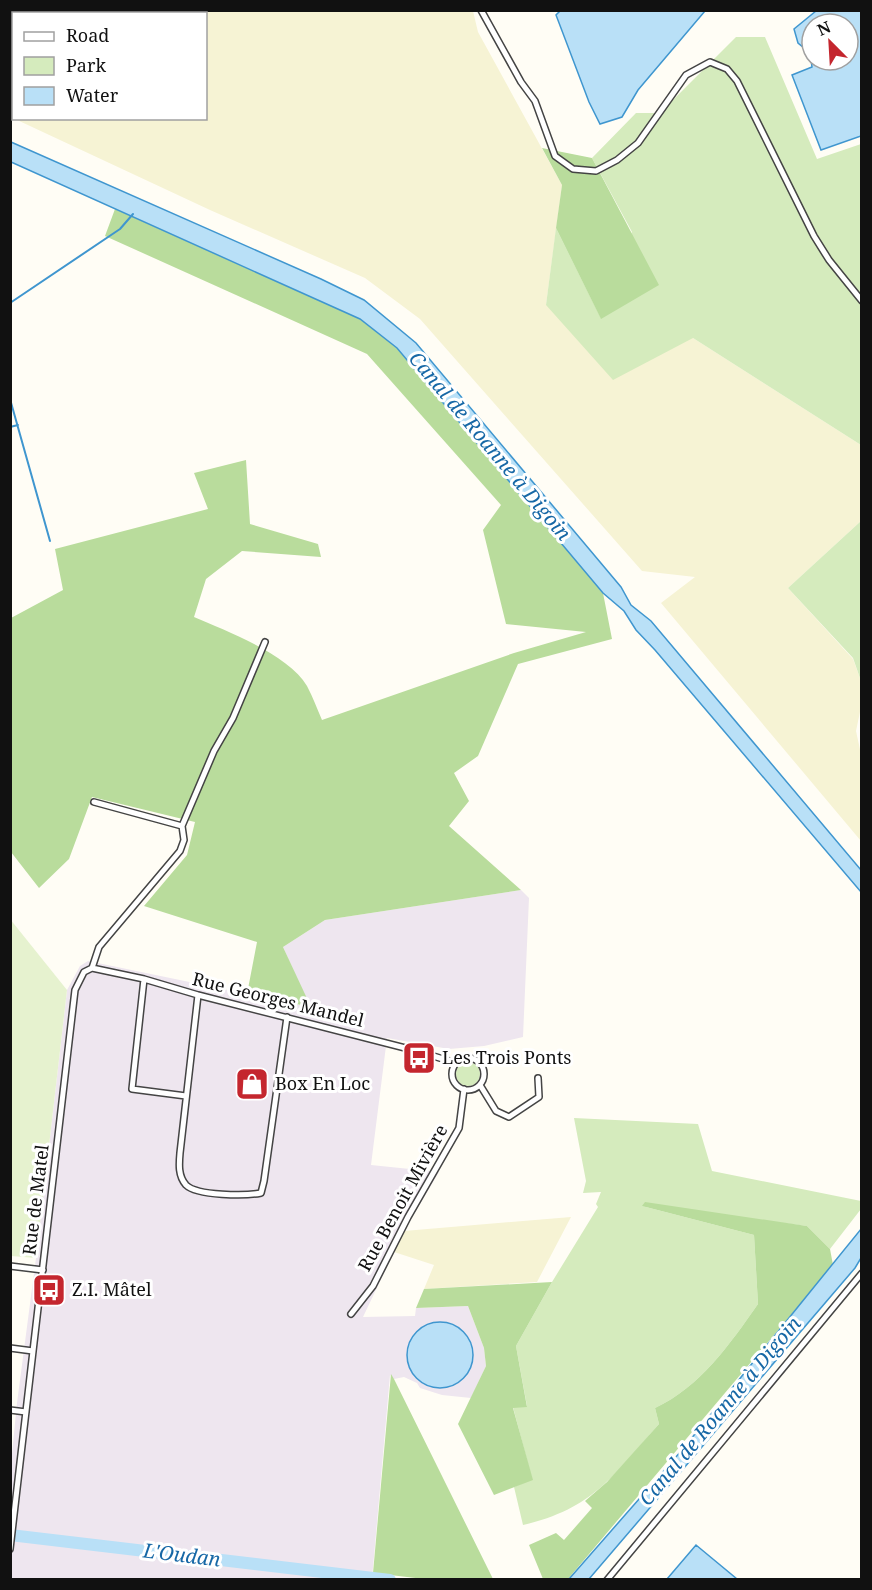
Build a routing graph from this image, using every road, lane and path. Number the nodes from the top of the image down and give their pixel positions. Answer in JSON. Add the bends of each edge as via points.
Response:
{"nodes":[{"id":1,"x":481,"y":10,"type":"edge"},
{"id":2,"x":861,"y":301,"type":"edge"},
{"id":3,"x":265,"y":642,"type":"dead end"},
{"id":4,"x":94,"y":802,"type":"dead end"},
{"id":5,"x":182,"y":826,"type":"junction"},
{"id":6,"x":92,"y":968,"type":"junction"},
{"id":7,"x":144,"y":979,"type":"junction"},
{"id":8,"x":198,"y":995,"type":"junction"},
{"id":9,"x":287,"y":1017,"type":"junction"},
{"id":10,"x":456,"y":1063,"type":"junction"},
{"id":11,"x":538,"y":1078,"type":"dead end"},
{"id":12,"x":480,"y":1085,"type":"junction"},
{"id":13,"x":464,"y":1089,"type":"junction"},
{"id":14,"x":186,"y":1096,"type":"junction"},
{"id":15,"x":10,"y":1266,"type":"edge"},
{"id":16,"x":43,"y":1270,"type":"junction"},
{"id":17,"x":861,"y":1273,"type":"edge"},
{"id":18,"x":351,"y":1314,"type":"dead end"},
{"id":19,"x":10,"y":1348,"type":"edge"},
{"id":20,"x":33,"y":1351,"type":"junction"},
{"id":21,"x":10,"y":1410,"type":"edge"},
{"id":22,"x":26,"y":1412,"type":"junction"},
{"id":23,"x":12,"y":1540,"type":"edge"},
{"id":24,"x":10,"y":1549,"type":"edge"},
{"id":25,"x":607,"y":1580,"type":"edge"}],
"edges":[{"from":1,"to":2,"type":"street","via":[[535,101],[555,156],[573,169],[596,171],[638,143],[686,75],[710,62],[727,69],[746,97],[814,236]]},
{"from":3,"to":5,"type":"street","name":"Rue de Matel"},
{"from":4,"to":5,"type":"street"},
{"from":5,"to":6,"type":"street","name":"Rue de Matel","via":[[184,840],[180,851],[99,947]]},
{"from":6,"to":7,"type":"street","name":"Rue Georges Mandel"},
{"from":6,"to":16,"type":"street","name":"Rue de Matel","via":[[84,972],[75,990]]},
{"from":7,"to":8,"type":"street","name":"Rue Georges Mandel"},
{"from":7,"to":14,"type":"street","via":[[132,1089]]},
{"from":8,"to":9,"type":"street","name":"Rue Georges Mandel"},
{"from":8,"to":14,"type":"street"},
{"from":9,"to":10,"type":"street","name":"Rue Georges Mandel"},
{"from":9,"to":14,"type":"street","via":[[261,1193],[248,1196],[197,1190],[187,1185],[179,1173]]},
{"from":10,"to":12,"type":"street","name":"Rue Georges Mandel","via":[[472,1058],[481,1064],[484,1075]]},
{"from":10,"to":13,"type":"street","via":[[454,1081]]},
{"from":11,"to":12,"type":"street","via":[[540,1097],[509,1117],[496,1111]]},
{"from":12,"to":13,"type":"street"},
{"from":13,"to":18,"type":"street","name":"Rue Benoit Mivière","via":[[459,1128],[373,1286]]},
{"from":15,"to":16,"type":"street"},
{"from":16,"to":20,"type":"street","name":"Rue de Matel"},
{"from":17,"to":25,"type":"street"},
{"from":19,"to":20,"type":"street"},
{"from":20,"to":22,"type":"street","name":"Rue de Matel"},
{"from":21,"to":22,"type":"street"},
{"from":22,"to":23,"type":"street","name":"Rue de Matel"},
{"from":23,"to":24,"type":"street","name":"Rue de Matel"}]}
